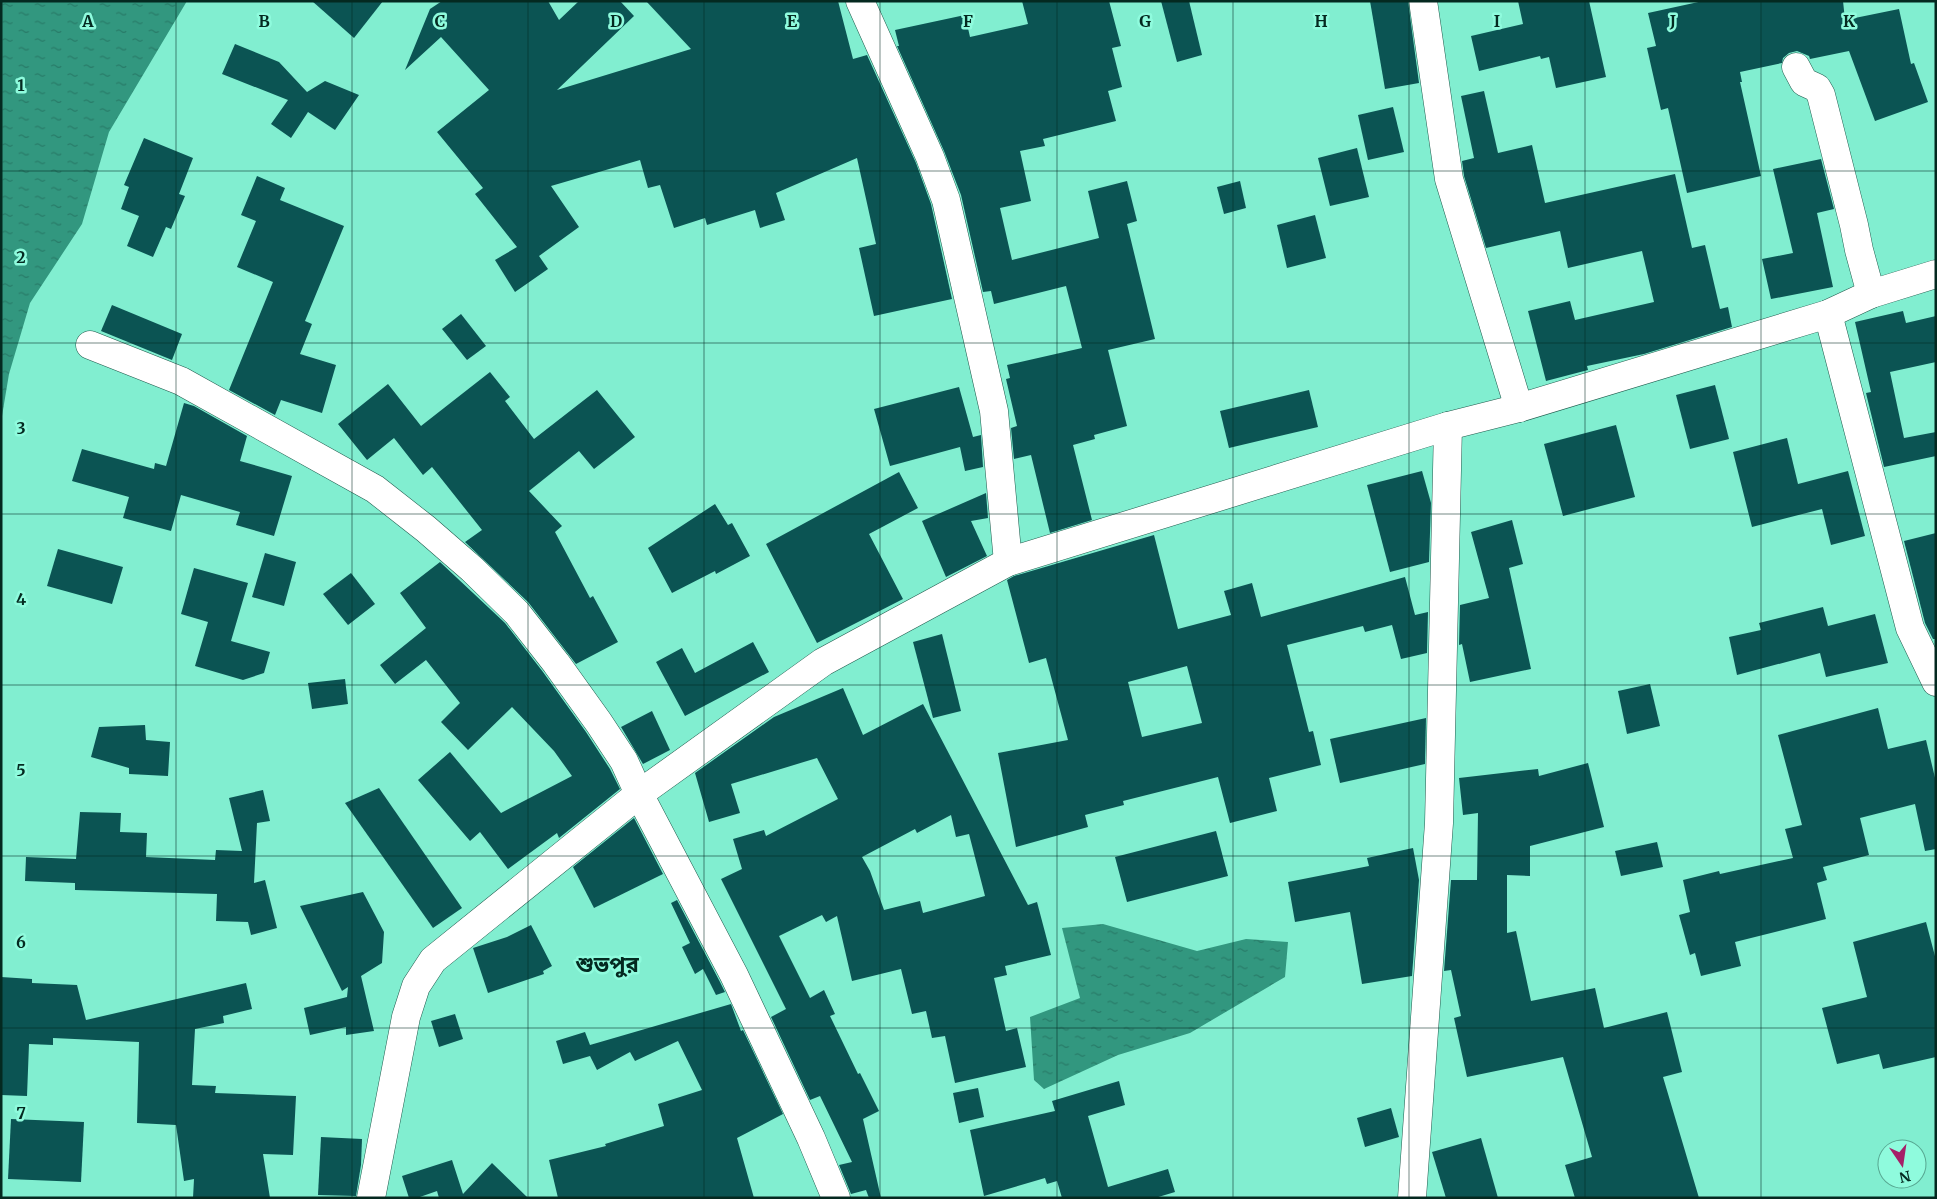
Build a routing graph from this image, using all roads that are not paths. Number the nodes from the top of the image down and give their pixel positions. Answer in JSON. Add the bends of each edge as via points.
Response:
{"nodes":[{"id":1,"x":860,"y":1,"type":"edge"},
{"id":2,"x":1423,"y":1,"type":"edge"},
{"id":3,"x":1796,"y":67,"type":"dead end"},
{"id":4,"x":1936,"y":274,"type":"edge"},
{"id":5,"x":1871,"y":294,"type":"junction"},
{"id":6,"x":1828,"y":314,"type":"junction"},
{"id":7,"x":90,"y":345,"type":"dead end"},
{"id":8,"x":1520,"y":408,"type":"junction"},
{"id":9,"x":1448,"y":426,"type":"junction"},
{"id":10,"x":1008,"y":562,"type":"junction"},
{"id":11,"x":1936,"y":682,"type":"edge"},
{"id":12,"x":639,"y":794,"type":"junction"},
{"id":13,"x":371,"y":1198,"type":"edge"},
{"id":14,"x":836,"y":1198,"type":"edge"},
{"id":15,"x":1412,"y":1198,"type":"edge"}],
"edges":[{"from":1,"to":10,"type":"street","via":[[946,200],[994,411]]},
{"from":2,"to":8,"type":"street","via":[[1449,179]]},
{"from":3,"to":5,"type":"street","via":[[1804,82],[1818,88],[1821,95]]},
{"from":4,"to":5,"type":"street"},
{"from":5,"to":6,"type":"street"},
{"from":6,"to":8,"type":"street"},
{"from":6,"to":11,"type":"street","via":[[1910,628]]},
{"from":7,"to":12,"type":"street","via":[[180,381],[375,489],[426,529],[517,613],[599,722],[624,761]]},
{"from":8,"to":9,"type":"street"},
{"from":9,"to":10,"type":"street"},
{"from":9,"to":15,"type":"street","via":[[1439,823]]},
{"from":10,"to":12,"type":"street","via":[[823,662]]},
{"from":12,"to":13,"type":"street","via":[[433,960],[416,986],[406,1017]]},
{"from":12,"to":14,"type":"street","via":[[734,974]]}]}
